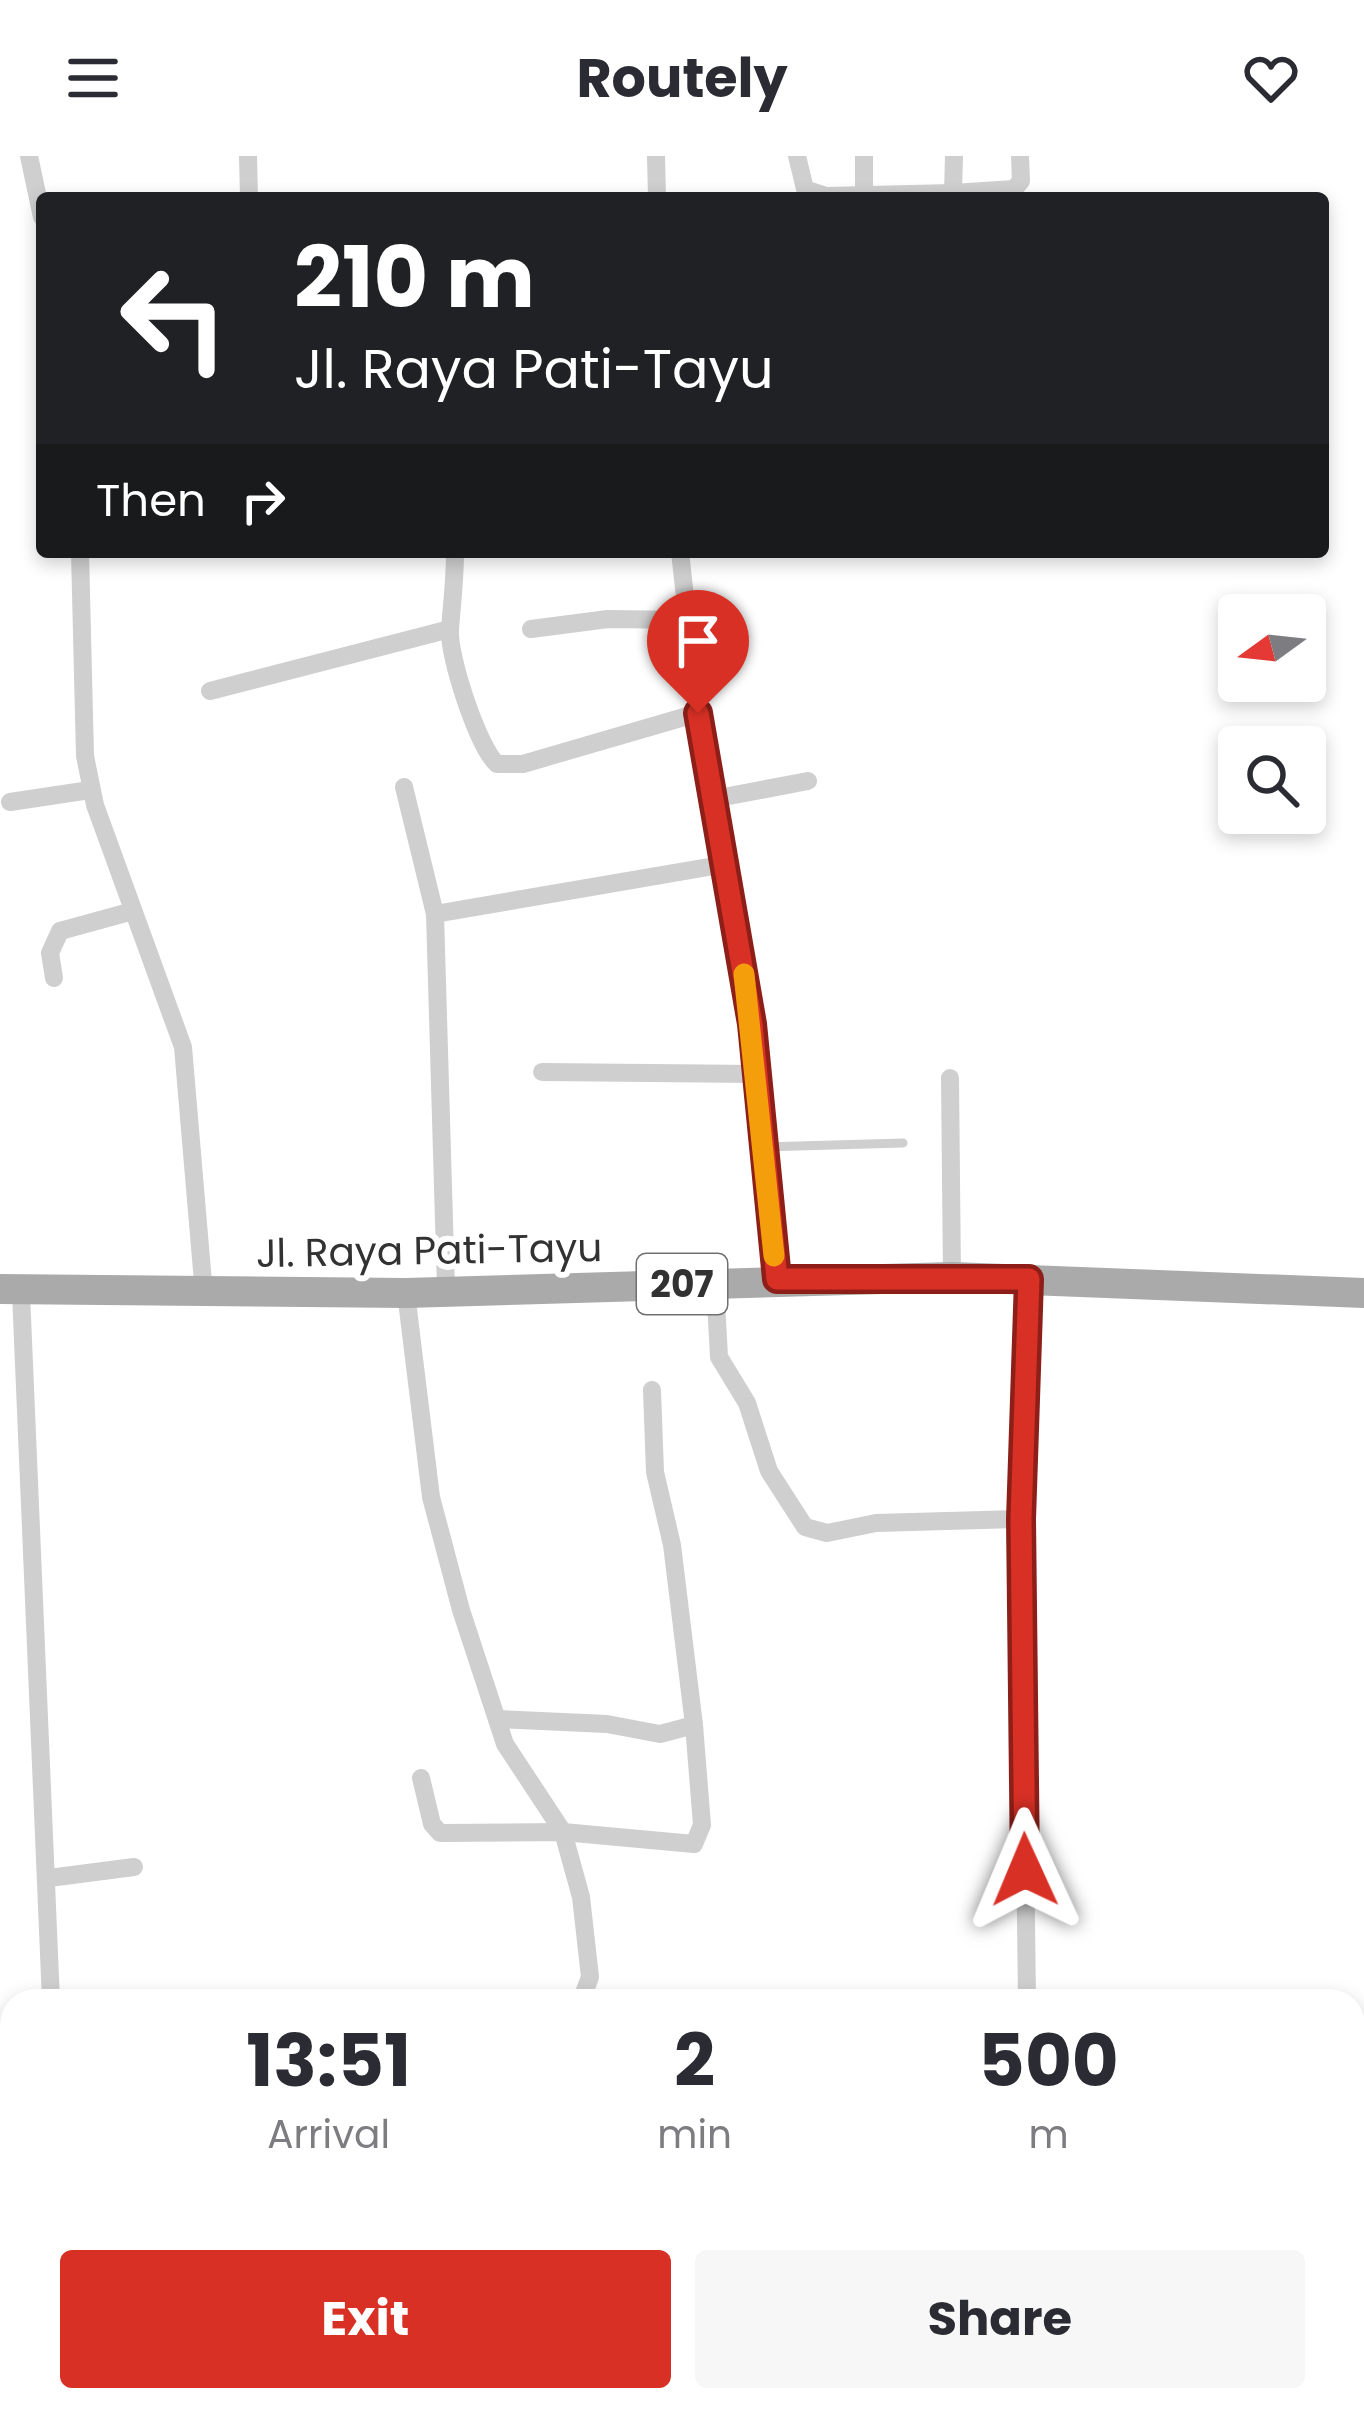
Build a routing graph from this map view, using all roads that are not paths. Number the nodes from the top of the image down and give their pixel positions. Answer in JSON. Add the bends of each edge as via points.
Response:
{"nodes":[{"id":1,"x":29,"y":156,"type":"edge"},
{"id":2,"x":248,"y":156,"type":"edge"},
{"id":3,"x":656,"y":156,"type":"edge"},
{"id":4,"x":796,"y":156,"type":"edge"},
{"id":5,"x":864,"y":156,"type":"edge"},
{"id":6,"x":954,"y":156,"type":"edge"},
{"id":7,"x":1020,"y":156,"type":"edge"},
{"id":8,"x":37,"y":192,"type":"edge"},
{"id":9,"x":249,"y":192,"type":"edge"},
{"id":10,"x":657,"y":192,"type":"edge"},
{"id":11,"x":809,"y":192,"type":"edge"},
{"id":12,"x":864,"y":192,"type":"edge"},
{"id":13,"x":953,"y":192,"type":"edge"},
{"id":14,"x":973,"y":192,"type":"edge"},
{"id":15,"x":80,"y":558,"type":"edge"},
{"id":16,"x":455,"y":558,"type":"edge"},
{"id":17,"x":681,"y":558,"type":"edge"},
{"id":18,"x":689,"y":620,"type":"junction"},
{"id":19,"x":450,"y":629,"type":"junction"},
{"id":20,"x":531,"y":629,"type":"dead end"},
{"id":21,"x":210,"y":691,"type":"dead end"},
{"id":22,"x":698,"y":713,"type":"junction"},
{"id":23,"x":808,"y":782,"type":"dead end"},
{"id":24,"x":404,"y":787,"type":"dead end"},
{"id":25,"x":90,"y":790,"type":"junction"},
{"id":26,"x":713,"y":799,"type":"junction"},
{"id":27,"x":10,"y":802,"type":"dead end"},
{"id":28,"x":726,"y":864,"type":"junction"},
{"id":29,"x":133,"y":911,"type":"junction"},
{"id":30,"x":435,"y":914,"type":"junction"},
{"id":31,"x":54,"y":978,"type":"dead end"},
{"id":32,"x":542,"y":1072,"type":"dead end"},
{"id":33,"x":757,"y":1075,"type":"junction"},
{"id":34,"x":950,"y":1078,"type":"dead end"},
{"id":35,"x":904,"y":1143,"type":"dead end"},
{"id":36,"x":764,"y":1147,"type":"junction"},
{"id":37,"x":952,"y":1277,"type":"junction"},
{"id":38,"x":777,"y":1279,"type":"junction"},
{"id":39,"x":1029,"y":1279,"type":"junction"},
{"id":40,"x":715,"y":1283,"type":"junction"},
{"id":41,"x":446,"y":1288,"type":"junction"},
{"id":42,"x":10,"y":1291,"type":"edge"},
{"id":43,"x":406,"y":1293,"type":"junction"},
{"id":44,"x":1364,"y":1293,"type":"edge"},
{"id":45,"x":204,"y":1294,"type":"junction"},
{"id":46,"x":652,"y":1390,"type":"dead end"},
{"id":47,"x":1021,"y":1519,"type":"junction"},
{"id":48,"x":497,"y":1719,"type":"junction"},
{"id":49,"x":694,"y":1725,"type":"junction"},
{"id":50,"x":422,"y":1778,"type":"dead end"},
{"id":51,"x":562,"y":1832,"type":"junction"},
{"id":52,"x":134,"y":1867,"type":"dead end"},
{"id":53,"x":49,"y":1878,"type":"junction"},
{"id":54,"x":51,"y":1989,"type":"edge"},
{"id":55,"x":586,"y":1989,"type":"edge"},
{"id":56,"x":1027,"y":1989,"type":"edge"}],
"edges":[{"from":1,"to":8,"type":"street"},
{"from":2,"to":9,"type":"street"},
{"from":3,"to":10,"type":"street"},
{"from":4,"to":11,"type":"street"},
{"from":5,"to":12,"type":"street"},
{"from":6,"to":13,"type":"street"},
{"from":7,"to":14,"type":"street","via":[[1014,190]]},
{"from":15,"to":25,"type":"street"},
{"from":16,"to":19,"type":"street"},
{"from":17,"to":18,"type":"street"},
{"from":18,"to":20,"type":"street"},
{"from":18,"to":22,"type":"street"},
{"from":19,"to":21,"type":"street"},
{"from":19,"to":22,"type":"street","via":[[474,722],[497,764],[523,764]]},
{"from":22,"to":26,"type":"street"},
{"from":23,"to":26,"type":"street"},
{"from":24,"to":30,"type":"street"},
{"from":25,"to":27,"type":"street"},
{"from":25,"to":29,"type":"street"},
{"from":26,"to":28,"type":"street"},
{"from":28,"to":30,"type":"street"},
{"from":28,"to":33,"type":"street"},
{"from":29,"to":31,"type":"street","via":[[60,931],[52,941]]},
{"from":29,"to":45,"type":"street","via":[[183,1047]]},
{"from":30,"to":41,"type":"street"},
{"from":32,"to":33,"type":"street"},
{"from":33,"to":36,"type":"street"},
{"from":34,"to":37,"type":"street"},
{"from":35,"to":36,"type":"lane"},
{"from":36,"to":38,"type":"street"},
{"from":37,"to":38,"type":"main road","name":"Jl. Raya Pati-Tayu","number":"207"},
{"from":37,"to":39,"type":"main road","name":"Jl. Raya Pati-Tayu","number":"207"},
{"from":38,"to":40,"type":"main road","name":"Jl. Raya Pati-Tayu","number":"207"},
{"from":39,"to":44,"type":"main road","name":"Jl. Raya Pati-Tayu","number":"207"},
{"from":39,"to":47,"type":"street"},
{"from":40,"to":41,"type":"main road","name":"Jl. Raya Pati-Tayu","number":"207"},
{"from":40,"to":47,"type":"street","via":[[719,1357],[753,1418],[769,1471],[806,1527],[827,1533],[876,1522]]},
{"from":41,"to":43,"type":"main road","name":"Jl. Raya Pati-Tayu","number":"207"},
{"from":42,"to":45,"type":"main road","name":"Jl. Raya Pati-Tayu","number":"207"},
{"from":42,"to":53,"type":"street"},
{"from":43,"to":45,"type":"main road","name":"Jl. Raya Pati-Tayu","number":"207"},
{"from":43,"to":48,"type":"street","via":[[431,1497]]},
{"from":46,"to":49,"type":"street","via":[[655,1472]]},
{"from":47,"to":56,"type":"street"},
{"from":48,"to":49,"type":"street","via":[[660,1734]]},
{"from":48,"to":51,"type":"street"},
{"from":49,"to":51,"type":"street","via":[[702,1825],[694,1844]]},
{"from":50,"to":51,"type":"street","via":[[440,1833]]},
{"from":51,"to":55,"type":"street","via":[[590,1957]]},
{"from":52,"to":53,"type":"street"},
{"from":53,"to":54,"type":"street"}]}
